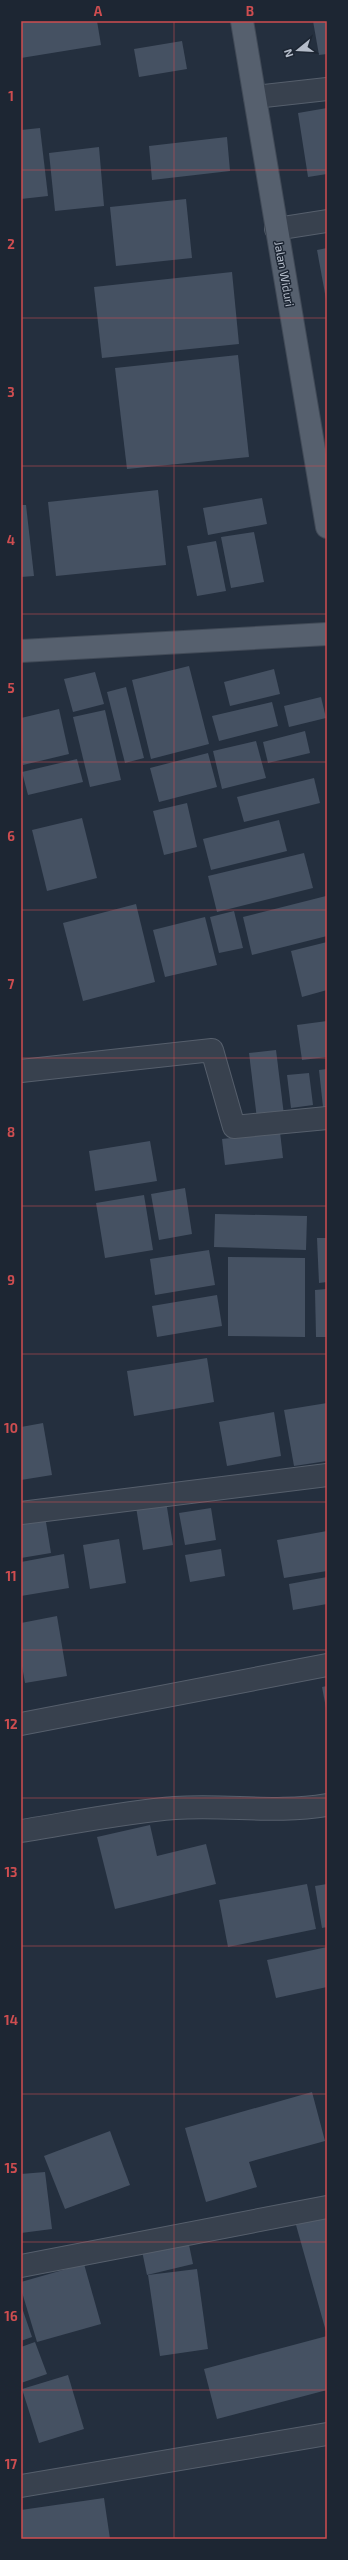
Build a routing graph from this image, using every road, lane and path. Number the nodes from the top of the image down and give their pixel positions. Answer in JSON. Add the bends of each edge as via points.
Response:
{"nodes":[{"id":1,"x":242,"y":21,"type":"edge"},
{"id":2,"x":327,"y":89,"type":"edge"},
{"id":3,"x":255,"y":97,"type":"junction"},
{"id":4,"x":327,"y":221,"type":"edge"},
{"id":5,"x":276,"y":229,"type":"junction"},
{"id":6,"x":327,"y":527,"type":"edge"},
{"id":7,"x":327,"y":634,"type":"edge"},
{"id":8,"x":21,"y":651,"type":"edge"},
{"id":9,"x":21,"y":1071,"type":"edge"},
{"id":10,"x":327,"y":1118,"type":"edge"},
{"id":11,"x":327,"y":1475,"type":"edge"},
{"id":12,"x":21,"y":1513,"type":"edge"},
{"id":13,"x":327,"y":1665,"type":"edge"},
{"id":14,"x":21,"y":1724,"type":"edge"},
{"id":15,"x":327,"y":1806,"type":"edge"},
{"id":16,"x":21,"y":1831,"type":"edge"},
{"id":17,"x":327,"y":2207,"type":"edge"},
{"id":18,"x":21,"y":2266,"type":"edge"},
{"id":19,"x":327,"y":2434,"type":"edge"},
{"id":20,"x":21,"y":2486,"type":"edge"}],
"edges":[{"from":1,"to":3,"type":"main road","name":"Jalan Widuri"},
{"from":2,"to":3,"type":"street"},
{"from":3,"to":5,"type":"main road","name":"Jalan Widuri"},
{"from":4,"to":5,"type":"street"},
{"from":5,"to":6,"type":"main road","name":"Jalan Widuri"},
{"from":7,"to":8,"type":"main road"},
{"from":9,"to":10,"type":"street","via":[[212,1050],[234,1127]]},
{"from":11,"to":12,"type":"street"},
{"from":13,"to":14,"type":"street"},
{"from":15,"to":16,"type":"street","via":[[280,1810],[174,1808]]},
{"from":17,"to":18,"type":"street"},
{"from":19,"to":20,"type":"street"}]}
